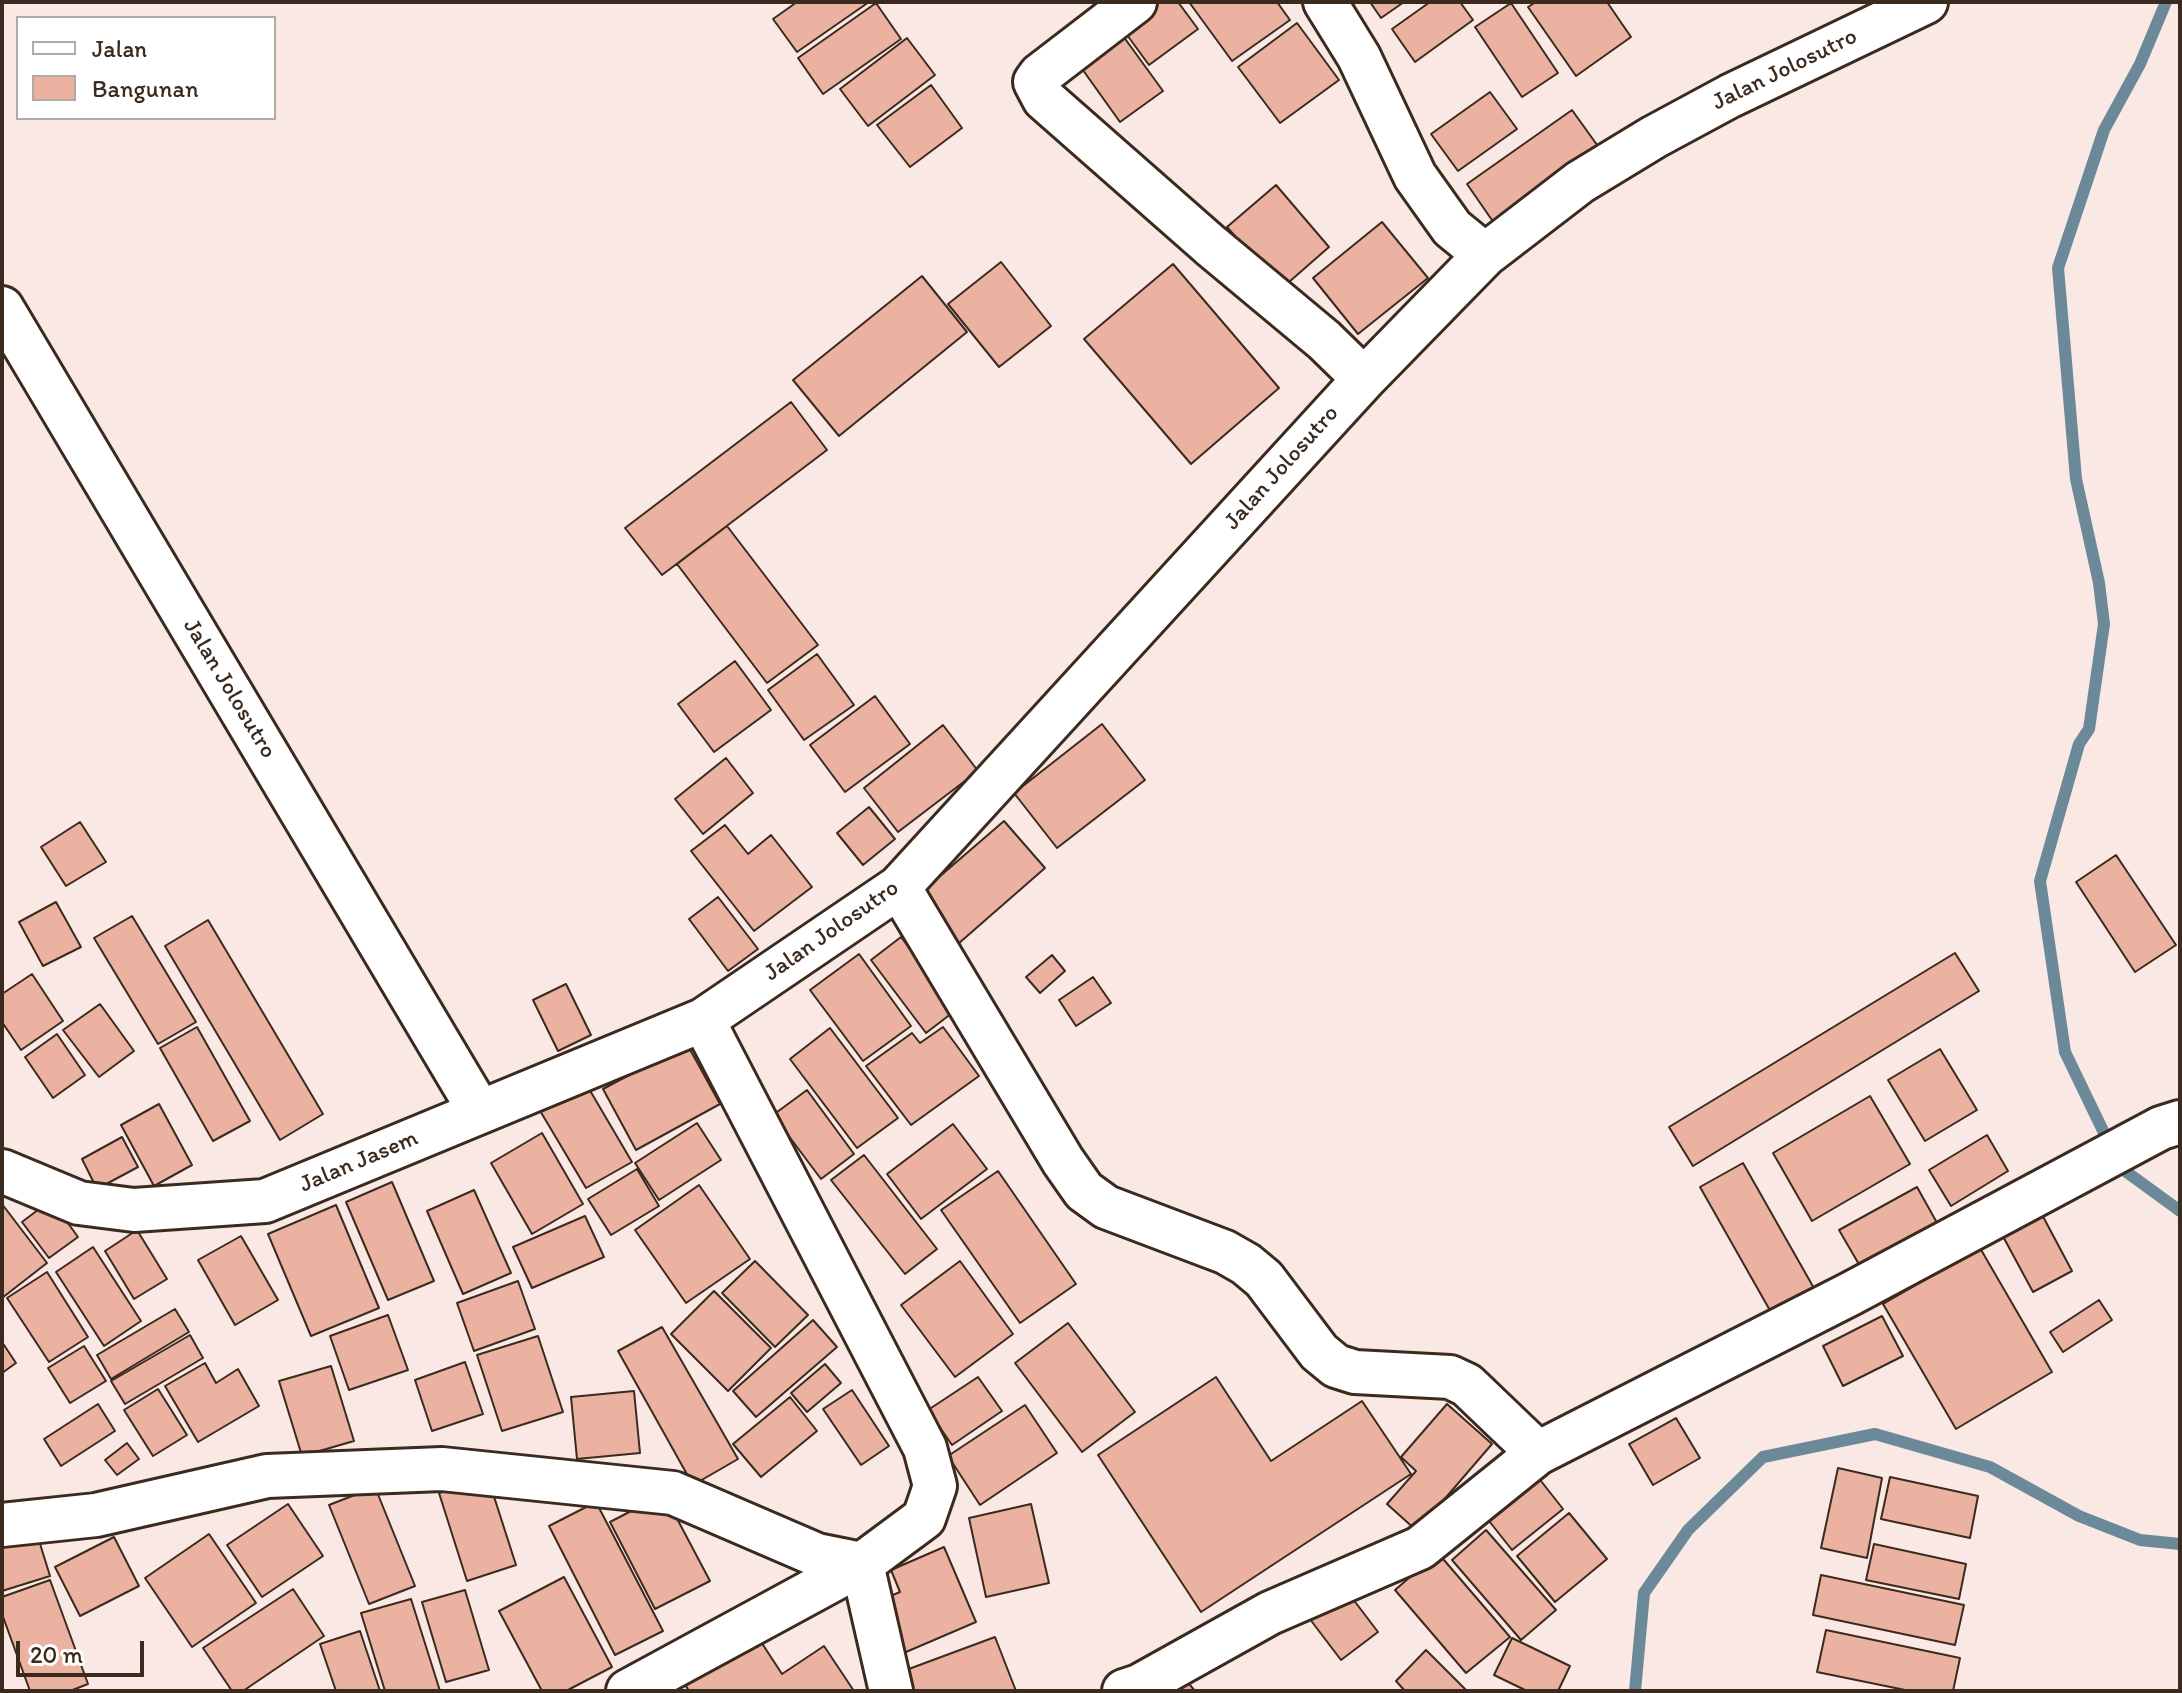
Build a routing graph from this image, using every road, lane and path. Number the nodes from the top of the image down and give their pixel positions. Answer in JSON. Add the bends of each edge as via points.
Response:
{"nodes":[{"id":1,"x":1135,"y":2,"type":"edge"},
{"id":2,"x":1325,"y":2,"type":"edge"},
{"id":3,"x":1926,"y":2,"type":"edge"},
{"id":4,"x":1485,"y":255,"type":"junction"},
{"id":5,"x":2,"y":308,"type":"edge"},
{"id":6,"x":1364,"y":379,"type":"junction"},
{"id":7,"x":899,"y":887,"type":"junction"},
{"id":8,"x":703,"y":1020,"type":"junction"},
{"id":9,"x":480,"y":1112,"type":"junction"},
{"id":10,"x":2180,"y":1122,"type":"edge"},
{"id":11,"x":2,"y":1171,"type":"edge"},
{"id":12,"x":1538,"y":1453,"type":"junction"},
{"id":13,"x":2,"y":1525,"type":"edge"},
{"id":14,"x":862,"y":1564,"type":"junction"},
{"id":15,"x":628,"y":1691,"type":"edge"},
{"id":16,"x":891,"y":1691,"type":"edge"},
{"id":17,"x":1124,"y":1691,"type":"edge"}],
"edges":[{"from":1,"to":6,"type":"street","via":[[1040,75],[1035,82],[1038,90]]},
{"from":2,"to":4,"type":"street","via":[[1359,57],[1415,176],[1452,228]]},
{"from":3,"to":4,"type":"street","name":"Jalan Jolosutro","via":[[1654,137],[1580,182]]},
{"from":4,"to":6,"type":"street","name":"Jalan Jolosutro"},
{"from":5,"to":9,"type":"street","name":"Jalan Jolosutro"},
{"from":6,"to":7,"type":"street","name":"Jalan Jolosutro"},
{"from":7,"to":8,"type":"street","name":"Jalan Jolosutro"},
{"from":7,"to":12,"type":"street","via":[[1084,1191],[1106,1207],[1246,1264],[1336,1366],[1355,1372],[1450,1377],[1467,1385]]},
{"from":8,"to":9,"type":"street","name":"Jalan Jasem"},
{"from":8,"to":14,"type":"street","via":[[925,1448],[935,1486],[924,1518]]},
{"from":9,"to":11,"type":"street","name":"Jalan Jasem","via":[[265,1201],[134,1210],[79,1203]]},
{"from":10,"to":12,"type":"street"},
{"from":12,"to":17,"type":"street","via":[[1420,1548],[1270,1613]]},
{"from":13,"to":14,"type":"street","via":[[96,1515],[267,1476],[442,1469],[673,1493],[817,1555]]},
{"from":14,"to":15,"type":"street"},
{"from":14,"to":16,"type":"street"}]}
